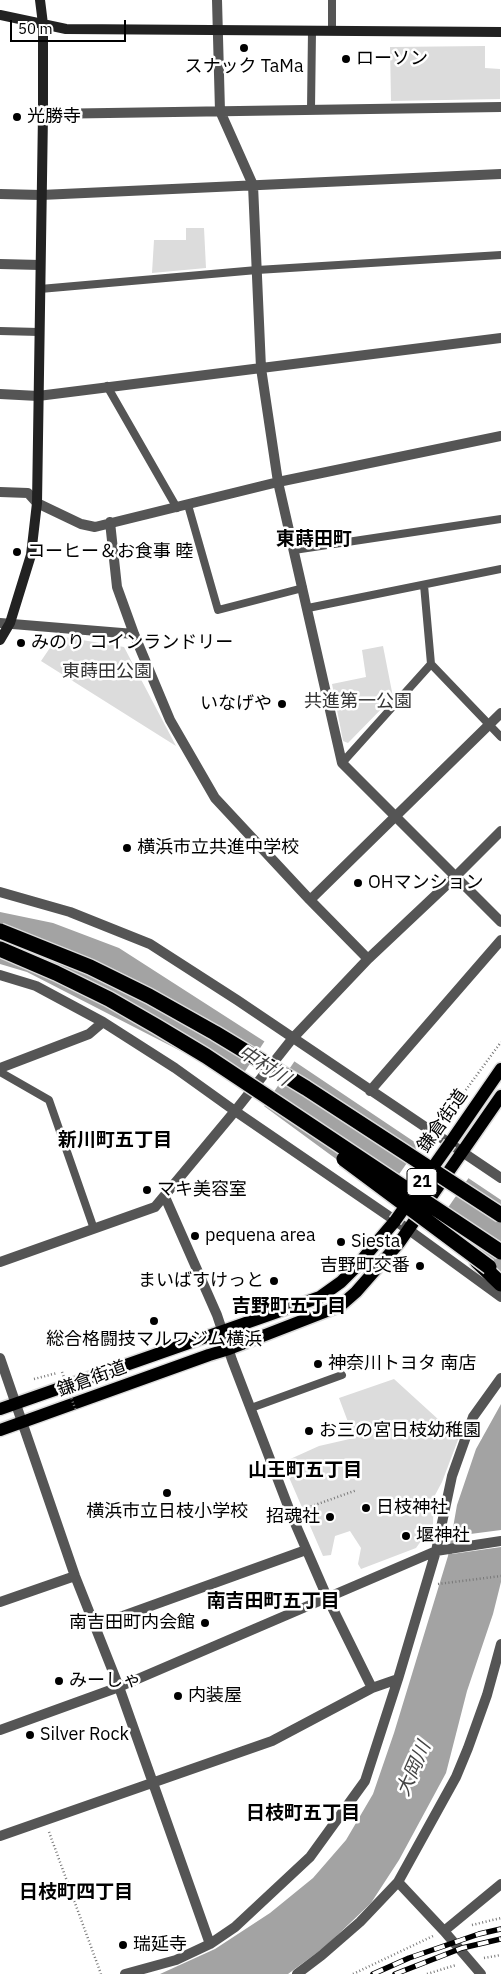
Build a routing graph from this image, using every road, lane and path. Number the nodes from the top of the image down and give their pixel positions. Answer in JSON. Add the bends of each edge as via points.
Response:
{"nodes":[{"id":1,"x":40,"y":0,"type":"edge"},
{"id":2,"x":218,"y":0,"type":"edge"},
{"id":3,"x":332,"y":0,"type":"edge"},
{"id":4,"x":0,"y":15,"type":"edge"},
{"id":5,"x":43,"y":24,"type":"junction"},
{"id":6,"x":217,"y":30,"type":"junction"},
{"id":7,"x":312,"y":31,"type":"junction"},
{"id":8,"x":332,"y":31,"type":"junction"},
{"id":9,"x":501,"y":32,"type":"edge"},
{"id":10,"x":501,"y":107,"type":"edge"},
{"id":11,"x":312,"y":109,"type":"junction"},
{"id":12,"x":220,"y":110,"type":"junction"},
{"id":13,"x":43,"y":114,"type":"junction"},
{"id":14,"x":501,"y":174,"type":"edge"},
{"id":15,"x":252,"y":185,"type":"junction"},
{"id":16,"x":0,"y":194,"type":"edge"},
{"id":17,"x":41,"y":195,"type":"junction"},
{"id":18,"x":501,"y":255,"type":"edge"},
{"id":19,"x":0,"y":264,"type":"edge"},
{"id":20,"x":40,"y":265,"type":"junction"},
{"id":21,"x":256,"y":270,"type":"junction"},
{"id":22,"x":40,"y":290,"type":"junction"},
{"id":23,"x":0,"y":331,"type":"edge"},
{"id":24,"x":39,"y":332,"type":"junction"},
{"id":25,"x":501,"y":338,"type":"edge"},
{"id":26,"x":262,"y":368,"type":"junction"},
{"id":27,"x":107,"y":386,"type":"junction"},
{"id":28,"x":0,"y":394,"type":"edge"},
{"id":29,"x":38,"y":396,"type":"junction"},
{"id":30,"x":501,"y":436,"type":"edge"},
{"id":31,"x":278,"y":482,"type":"junction"},
{"id":32,"x":0,"y":492,"type":"edge"},
{"id":33,"x":37,"y":503,"type":"junction"},
{"id":34,"x":188,"y":505,"type":"junction"},
{"id":35,"x":177,"y":508,"type":"junction"},
{"id":36,"x":501,"y":519,"type":"edge"},
{"id":37,"x":110,"y":522,"type":"junction"},
{"id":38,"x":294,"y":550,"type":"junction"},
{"id":39,"x":501,"y":569,"type":"edge"},
{"id":40,"x":424,"y":585,"type":"junction"},
{"id":41,"x":304,"y":588,"type":"junction"},
{"id":42,"x":308,"y":608,"type":"junction"},
{"id":43,"x":5,"y":623,"type":"edge"},
{"id":44,"x":134,"y":634,"type":"junction"},
{"id":45,"x":0,"y":640,"type":"edge"},
{"id":46,"x":431,"y":664,"type":"junction"},
{"id":47,"x":501,"y":713,"type":"edge"},
{"id":48,"x":488,"y":725,"type":"junction"},
{"id":49,"x":501,"y":737,"type":"edge"},
{"id":50,"x":342,"y":762,"type":"junction"},
{"id":51,"x":396,"y":815,"type":"junction"},
{"id":52,"x":501,"y":831,"type":"edge"},
{"id":53,"x":455,"y":877,"type":"junction"},
{"id":54,"x":0,"y":892,"type":"edge"},
{"id":55,"x":310,"y":900,"type":"junction"},
{"id":56,"x":501,"y":922,"type":"edge"},
{"id":57,"x":0,"y":931,"type":"edge"},
{"id":58,"x":501,"y":940,"type":"edge"},
{"id":59,"x":0,"y":949,"type":"edge"},
{"id":60,"x":368,"y":959,"type":"junction"},
{"id":61,"x":0,"y":976,"type":"edge"},
{"id":62,"x":103,"y":1022,"type":"junction"},
{"id":63,"x":292,"y":1038,"type":"junction"},
{"id":64,"x":501,"y":1042,"type":"edge"},
{"id":65,"x":206,"y":1056,"type":"junction"},
{"id":66,"x":0,"y":1068,"type":"edge"},
{"id":67,"x":501,"y":1069,"type":"edge"},
{"id":68,"x":0,"y":1072,"type":"edge"},
{"id":69,"x":306,"y":1088,"type":"junction"},
{"id":70,"x":370,"y":1091,"type":"junction"},
{"id":71,"x":501,"y":1096,"type":"edge"},
{"id":72,"x":235,"y":1111,"type":"junction"},
{"id":73,"x":435,"y":1133,"type":"junction"},
{"id":74,"x":450,"y":1143,"type":"junction"},
{"id":75,"x":463,"y":1152,"type":"junction"},
{"id":76,"x":501,"y":1178,"type":"edge"},
{"id":77,"x":164,"y":1197,"type":"junction"},
{"id":78,"x":501,"y":1204,"type":"edge"},
{"id":79,"x":501,"y":1215,"type":"edge"},
{"id":80,"x":394,"y":1221,"type":"junction"},
{"id":81,"x":94,"y":1229,"type":"junction"},
{"id":82,"x":409,"y":1230,"type":"junction"},
{"id":83,"x":465,"y":1249,"type":"junction"},
{"id":84,"x":501,"y":1252,"type":"edge"},
{"id":85,"x":0,"y":1262,"type":"edge"},
{"id":86,"x":501,"y":1275,"type":"edge"},
{"id":87,"x":501,"y":1284,"type":"edge"},
{"id":88,"x":501,"y":1297,"type":"edge"},
{"id":89,"x":224,"y":1331,"type":"junction"},
{"id":90,"x":229,"y":1349,"type":"junction"},
{"id":91,"x":0,"y":1358,"type":"edge"},
{"id":92,"x":342,"y":1375,"type":"dead end"},
{"id":93,"x":34,"y":1378,"type":"dead end"},
{"id":94,"x":501,"y":1378,"type":"edge"},
{"id":95,"x":17,"y":1404,"type":"junction"},
{"id":96,"x":250,"y":1408,"type":"junction"},
{"id":97,"x":0,"y":1409,"type":"edge"},
{"id":98,"x":76,"y":1411,"type":"dead end"},
{"id":99,"x":23,"y":1422,"type":"junction"},
{"id":100,"x":0,"y":1430,"type":"edge"},
{"id":101,"x":357,"y":1490,"type":"dead end"},
{"id":102,"x":290,"y":1514,"type":"junction"},
{"id":103,"x":501,"y":1541,"type":"edge"},
{"id":104,"x":306,"y":1550,"type":"junction"},
{"id":105,"x":436,"y":1551,"type":"junction"},
{"id":106,"x":75,"y":1576,"type":"junction"},
{"id":107,"x":501,"y":1576,"type":"edge"},
{"id":108,"x":435,"y":1584,"type":"dead end"},
{"id":109,"x":327,"y":1597,"type":"junction"},
{"id":110,"x":0,"y":1602,"type":"edge"},
{"id":111,"x":95,"y":1626,"type":"junction"},
{"id":112,"x":501,"y":1644,"type":"edge"},
{"id":113,"x":398,"y":1679,"type":"junction"},
{"id":114,"x":119,"y":1687,"type":"junction"},
{"id":115,"x":372,"y":1688,"type":"junction"},
{"id":116,"x":0,"y":1730,"type":"edge"},
{"id":117,"x":151,"y":1782,"type":"junction"},
{"id":118,"x":45,"y":1820,"type":"junction"},
{"id":119,"x":0,"y":1836,"type":"edge"},
{"id":120,"x":398,"y":1882,"type":"junction"},
{"id":121,"x":501,"y":1884,"type":"edge"},
{"id":122,"x":501,"y":1918,"type":"edge"},
{"id":123,"x":444,"y":1931,"type":"junction"},
{"id":124,"x":210,"y":1944,"type":"junction"},
{"id":125,"x":101,"y":1974,"type":"edge"},
{"id":126,"x":125,"y":1974,"type":"edge"},
{"id":127,"x":297,"y":1974,"type":"edge"},
{"id":128,"x":353,"y":1974,"type":"edge"},
{"id":129,"x":481,"y":1974,"type":"edge"}],
"edges":[{"from":1,"to":5,"type":"street"},
{"from":2,"to":6,"type":"street"},
{"from":3,"to":8,"type":"lane"},
{"from":4,"to":5,"type":"street"},
{"from":5,"to":6,"type":"street","via":[[66,29]]},
{"from":5,"to":13,"type":"street"},
{"from":6,"to":7,"type":"street"},
{"from":6,"to":12,"type":"street"},
{"from":7,"to":8,"type":"street"},
{"from":7,"to":11,"type":"lane"},
{"from":8,"to":9,"type":"street"},
{"from":10,"to":11,"type":"street"},
{"from":11,"to":12,"type":"street"},
{"from":12,"to":13,"type":"street"},
{"from":12,"to":15,"type":"street"},
{"from":13,"to":17,"type":"street"},
{"from":14,"to":15,"type":"street"},
{"from":15,"to":17,"type":"street"},
{"from":15,"to":21,"type":"street"},
{"from":16,"to":17,"type":"street"},
{"from":17,"to":20,"type":"street"},
{"from":18,"to":21,"type":"lane"},
{"from":19,"to":20,"type":"street"},
{"from":20,"to":22,"type":"street"},
{"from":21,"to":22,"type":"lane"},
{"from":21,"to":26,"type":"street"},
{"from":22,"to":24,"type":"street"},
{"from":23,"to":24,"type":"lane"},
{"from":24,"to":29,"type":"street"},
{"from":25,"to":26,"type":"street"},
{"from":26,"to":27,"type":"street"},
{"from":26,"to":31,"type":"street"},
{"from":27,"to":29,"type":"street"},
{"from":27,"to":35,"type":"lane"},
{"from":28,"to":29,"type":"street"},
{"from":29,"to":33,"type":"street"},
{"from":30,"to":31,"type":"street"},
{"from":31,"to":34,"type":"street"},
{"from":31,"to":38,"type":"street"},
{"from":32,"to":33,"type":"street","via":[[28,493]]},
{"from":33,"to":37,"type":"street","via":[[82,524],[95,526]]},
{"from":33,"to":43,"type":"street","via":[[31,555]]},
{"from":34,"to":35,"type":"street"},
{"from":34,"to":41,"type":"lane","via":[[218,610]]},
{"from":35,"to":37,"type":"street"},
{"from":36,"to":38,"type":"lane"},
{"from":37,"to":44,"type":"street","via":[[116,587]]},
{"from":38,"to":41,"type":"street"},
{"from":39,"to":40,"type":"lane"},
{"from":40,"to":42,"type":"lane"},
{"from":40,"to":46,"type":"lane"},
{"from":41,"to":42,"type":"street"},
{"from":42,"to":50,"type":"street"},
{"from":43,"to":44,"type":"street"},
{"from":43,"to":45,"type":"street"},
{"from":44,"to":55,"type":"street","via":[[170,720],[215,798]]},
{"from":46,"to":48,"type":"lane"},
{"from":46,"to":50,"type":"lane"},
{"from":47,"to":48,"type":"street"},
{"from":48,"to":49,"type":"lane"},
{"from":48,"to":51,"type":"street"},
{"from":50,"to":51,"type":"street"},
{"from":51,"to":53,"type":"street"},
{"from":51,"to":55,"type":"street"},
{"from":52,"to":53,"type":"street"},
{"from":53,"to":56,"type":"street"},
{"from":53,"to":60,"type":"street"},
{"from":54,"to":63,"type":"street","via":[[70,912],[150,944]]},
{"from":55,"to":60,"type":"street"},
{"from":57,"to":69,"type":"highway","bridge":true,"via":[[90,967],[149,996]]},
{"from":58,"to":70,"type":"street"},
{"from":59,"to":65,"type":"highway","bridge":true,"via":[[110,999]]},
{"from":60,"to":63,"type":"street"},
{"from":61,"to":62,"type":"street","via":[[36,986]]},
{"from":62,"to":66,"type":"street","via":[[89,1034]]},
{"from":62,"to":72,"type":"street"},
{"from":63,"to":70,"type":"street"},
{"from":63,"to":72,"type":"street"},
{"from":64,"to":73,"type":"path"},
{"from":65,"to":83,"type":"highway","bridge":true},
{"from":65,"to":84,"type":"highway","bridge":true},
{"from":67,"to":74,"type":"main road","name":"鎌倉街道","number":"21"},
{"from":68,"to":81,"type":"lane","via":[[49,1100]]},
{"from":69,"to":78,"type":"highway","bridge":true},
{"from":69,"to":79,"type":"highway","bridge":true},
{"from":70,"to":73,"type":"street"},
{"from":71,"to":75,"type":"main road","name":"鎌倉街道","number":"21"},
{"from":72,"to":77,"type":"street"},
{"from":72,"to":80,"type":"street"},
{"from":73,"to":74,"type":"street"},
{"from":74,"to":75,"type":"street"},
{"from":74,"to":80,"type":"main road","name":"鎌倉街道","number":"21","bridge":true},
{"from":75,"to":76,"type":"street"},
{"from":75,"to":82,"type":"main road","name":"鎌倉街道","number":"21","bridge":true},
{"from":77,"to":81,"type":"street","via":[[154,1207]]},
{"from":77,"to":89,"type":"street"},
{"from":80,"to":82,"type":"street"},
{"from":80,"to":89,"type":"main road","name":"鎌倉街道","number":"21","via":[[350,1273],[320,1297]]},
{"from":81,"to":85,"type":"street"},
{"from":82,"to":88,"type":"street"},
{"from":82,"to":90,"type":"main road","name":"鎌倉街道","number":"21","via":[[369,1279],[340,1306]]},
{"from":83,"to":86,"type":"highway","bridge":true},
{"from":83,"to":87,"type":"highway","bridge":true},
{"from":89,"to":90,"type":"street"},
{"from":89,"to":95,"type":"main road","name":"鎌倉街道","number":"21"},
{"from":90,"to":96,"type":"street"},
{"from":90,"to":99,"type":"main road","name":"鎌倉街道","number":"21"},
{"from":91,"to":95,"type":"street"},
{"from":92,"to":96,"type":"lane"},
{"from":93,"to":98,"type":"path","bridge":true,"via":[[62,1372]]},
{"from":94,"to":105,"type":"street","via":[[474,1417],[462,1448],[452,1476]]},
{"from":95,"to":97,"type":"main road","name":"鎌倉街道","number":"21"},
{"from":95,"to":99,"type":"street"},
{"from":96,"to":102,"type":"street"},
{"from":99,"to":100,"type":"main road","name":"鎌倉街道","number":"21"},
{"from":99,"to":106,"type":"street"},
{"from":101,"to":102,"type":"path"},
{"from":102,"to":104,"type":"street"},
{"from":103,"to":105,"type":"street"},
{"from":104,"to":109,"type":"street"},
{"from":104,"to":111,"type":"street"},
{"from":105,"to":109,"type":"street"},
{"from":105,"to":113,"type":"street"},
{"from":106,"to":110,"type":"street"},
{"from":106,"to":111,"type":"street"},
{"from":107,"to":108,"type":"path"},
{"from":109,"to":114,"type":"street"},
{"from":109,"to":115,"type":"street"},
{"from":111,"to":114,"type":"street"},
{"from":112,"to":120,"type":"street","via":[[487,1695],[456,1777]]},
{"from":113,"to":115,"type":"street"},
{"from":113,"to":124,"type":"street","via":[[365,1781],[310,1856],[235,1927]]},
{"from":114,"to":116,"type":"street"},
{"from":114,"to":117,"type":"street"},
{"from":115,"to":117,"type":"street","via":[[272,1741]]},
{"from":117,"to":118,"type":"street"},
{"from":117,"to":124,"type":"street"},
{"from":118,"to":119,"type":"street"},
{"from":118,"to":125,"type":"path"},
{"from":120,"to":123,"type":"street"},
{"from":120,"to":127,"type":"street","via":[[360,1922]]},
{"from":121,"to":123,"type":"street"},
{"from":122,"to":123,"type":"path"},
{"from":123,"to":128,"type":"path"},
{"from":123,"to":129,"type":"street"},
{"from":124,"to":126,"type":"street","via":[[176,1960]]}]}
